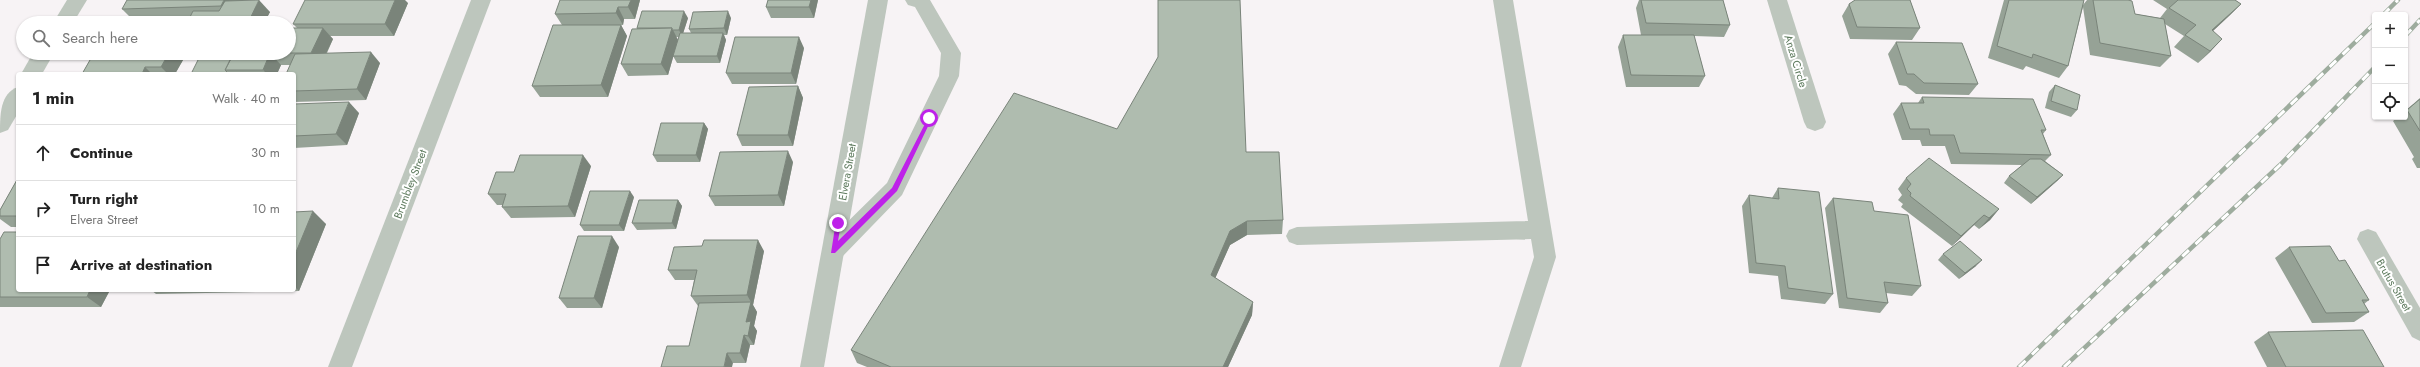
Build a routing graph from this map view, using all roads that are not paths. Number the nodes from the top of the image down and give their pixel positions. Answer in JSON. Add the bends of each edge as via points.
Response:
{"nodes":[{"id":1,"x":77,"y":0,"type":"edge"},
{"id":2,"x":481,"y":0,"type":"edge"},
{"id":3,"x":878,"y":0,"type":"edge"},
{"id":4,"x":915,"y":0,"type":"edge"},
{"id":5,"x":1503,"y":0,"type":"edge"},
{"id":6,"x":1776,"y":0,"type":"edge"},
{"id":7,"x":67,"y":16,"type":"edge"},
{"id":8,"x":40,"y":60,"type":"edge"},
{"id":9,"x":32,"y":72,"type":"edge"},
{"id":10,"x":16,"y":98,"type":"edge"},
{"id":11,"x":1815,"y":122,"type":"dead end"},
{"id":12,"x":0,"y":124,"type":"edge"},
{"id":13,"x":1540,"y":230,"type":"junction"},
{"id":14,"x":1297,"y":236,"type":"dead end"},
{"id":15,"x":2368,"y":239,"type":"dead end"},
{"id":16,"x":833,"y":251,"type":"junction"},
{"id":17,"x":2420,"y":330,"type":"edge"},
{"id":18,"x":340,"y":367,"type":"edge"},
{"id":19,"x":812,"y":367,"type":"edge"},
{"id":20,"x":1510,"y":367,"type":"edge"}],
"edges":[{"from":1,"to":7,"type":"street"},
{"from":2,"to":18,"type":"street","name":"Brumbley Street"},
{"from":3,"to":16,"type":"street","name":"Elvera Street"},
{"from":4,"to":16,"type":"lane","via":[[922,1],[951,53],[949,76],[895,189]]},
{"from":5,"to":13,"type":"lane"},
{"from":6,"to":11,"type":"street","name":"Anza Circle"},
{"from":8,"to":9,"type":"street"},
{"from":10,"to":12,"type":"street"},
{"from":13,"to":14,"type":"lane"},
{"from":13,"to":20,"type":"lane","via":[[1545,257]]},
{"from":15,"to":17,"type":"street","name":"Brutus Street"},
{"from":16,"to":19,"type":"street","name":"Elvera Street"}]}
